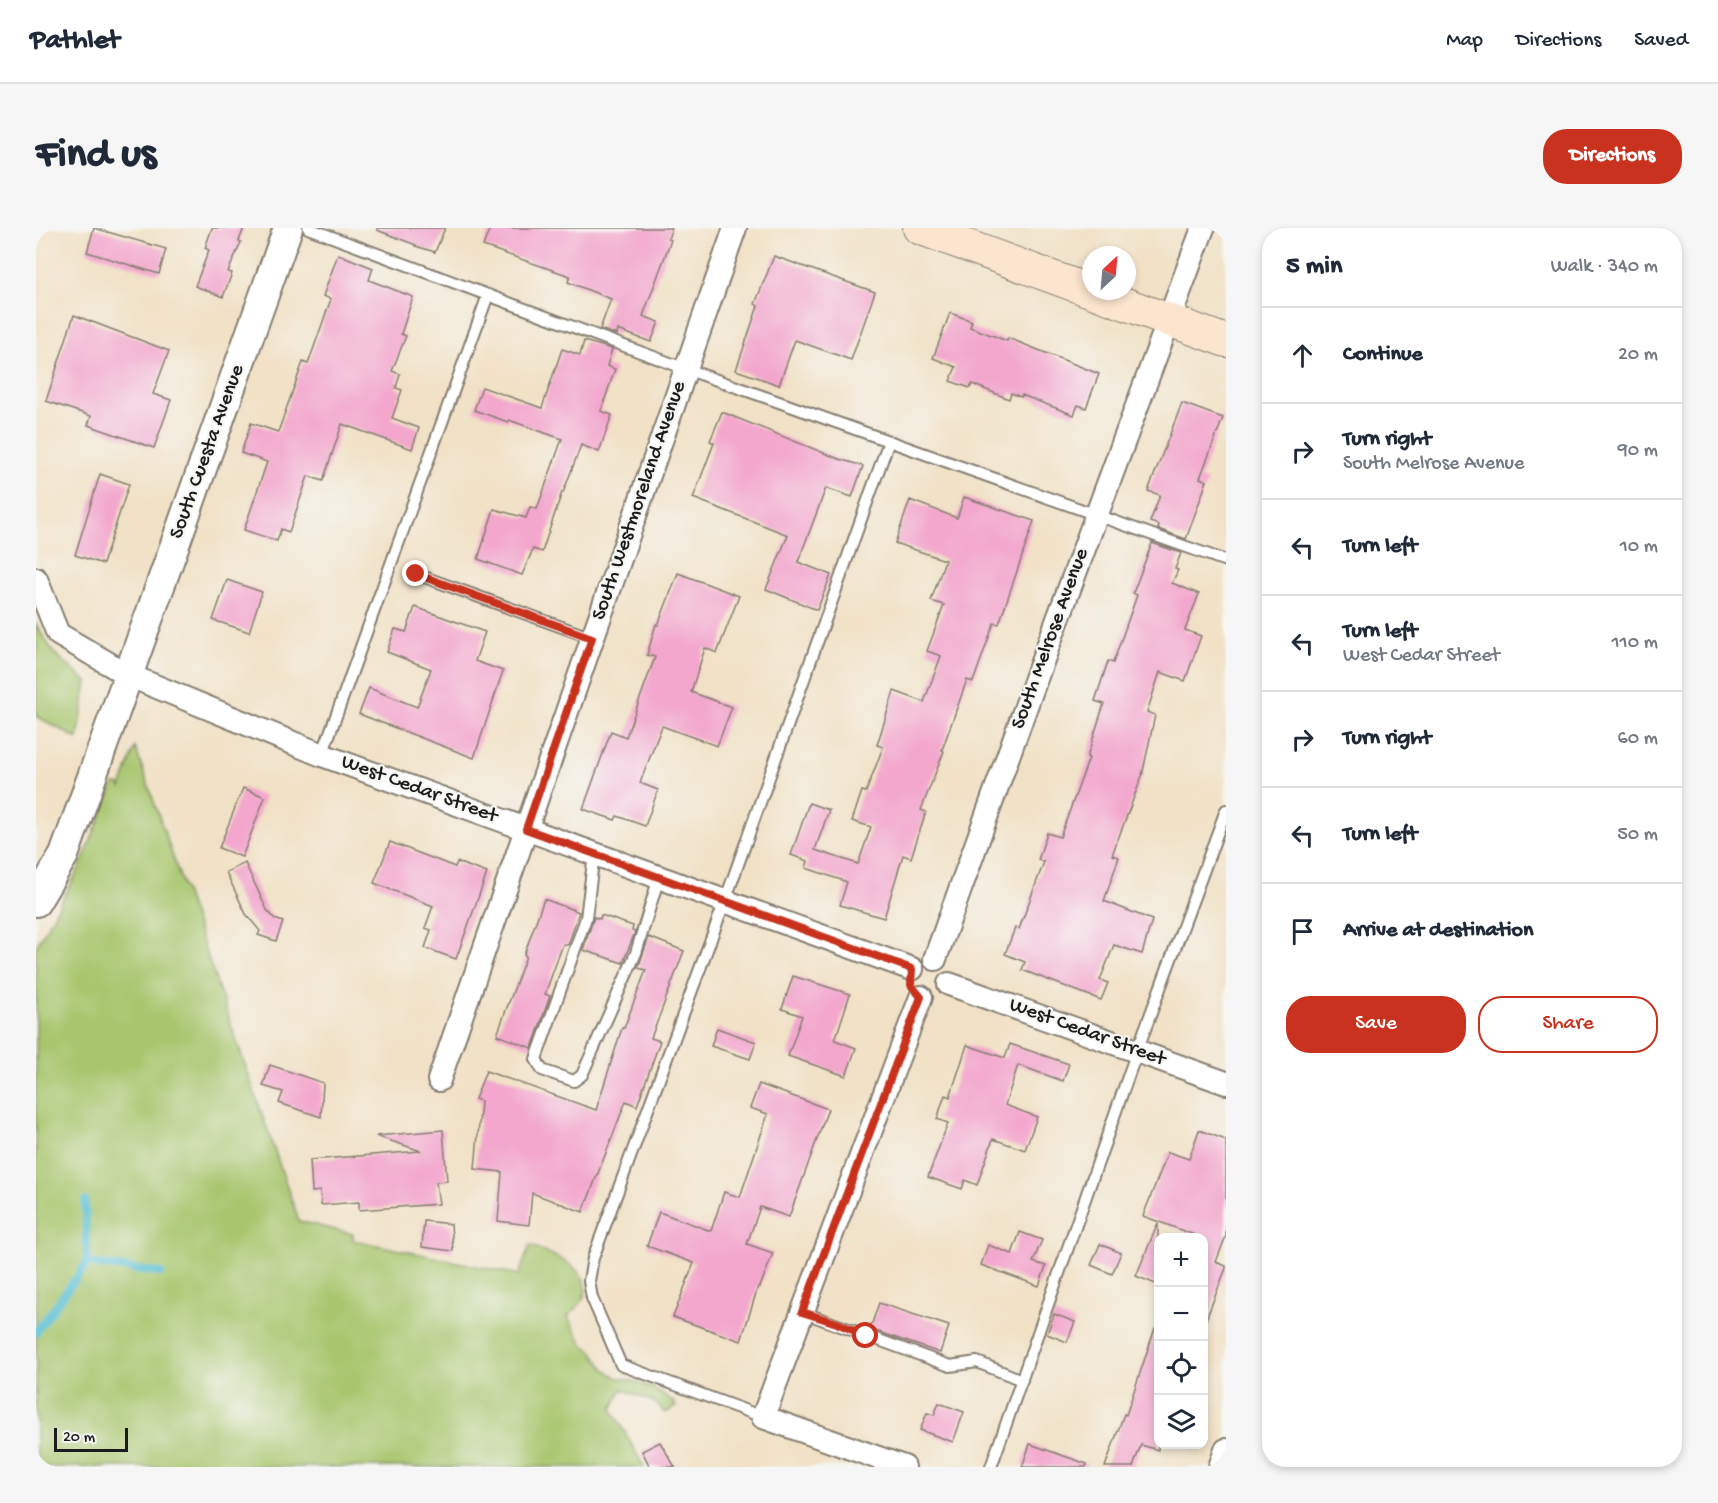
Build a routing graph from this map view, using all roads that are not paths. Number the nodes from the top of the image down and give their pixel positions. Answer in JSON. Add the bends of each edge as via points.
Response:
{"nodes":[{"id":1,"x":288,"y":228,"type":"edge"},
{"id":2,"x":308,"y":228,"type":"edge"},
{"id":3,"x":735,"y":228,"type":"edge"},
{"id":4,"x":919,"y":228,"type":"edge"},
{"id":5,"x":1203,"y":228,"type":"edge"},
{"id":6,"x":488,"y":295,"type":"junction"},
{"id":7,"x":1168,"y":320,"type":"junction"},
{"id":8,"x":1226,"y":341,"type":"edge"},
{"id":9,"x":686,"y":369,"type":"junction"},
{"id":10,"x":889,"y":441,"type":"junction"},
{"id":11,"x":1096,"y":514,"type":"junction"},
{"id":12,"x":1226,"y":561,"type":"edge"},
{"id":13,"x":416,"y":574,"type":"dead end"},
{"id":14,"x":36,"y":579,"type":"edge"},
{"id":15,"x":592,"y":638,"type":"junction"},
{"id":16,"x":128,"y":675,"type":"junction"},
{"id":17,"x":322,"y":755,"type":"junction"},
{"id":18,"x":1226,"y":810,"type":"edge"},
{"id":19,"x":526,"y":829,"type":"junction"},
{"id":20,"x":594,"y":854,"type":"junction"},
{"id":21,"x":659,"y":877,"type":"junction"},
{"id":22,"x":725,"y":901,"type":"junction"},
{"id":23,"x":36,"y":902,"type":"edge"},
{"id":24,"x":935,"y":960,"type":"junction"},
{"id":25,"x":912,"y":969,"type":"junction"},
{"id":26,"x":949,"y":984,"type":"junction"},
{"id":27,"x":921,"y":997,"type":"junction"},
{"id":28,"x":1137,"y":1051,"type":"junction"},
{"id":29,"x":439,"y":1080,"type":"dead end"},
{"id":30,"x":1226,"y":1083,"type":"edge"},
{"id":31,"x":802,"y":1312,"type":"junction"},
{"id":32,"x":1022,"y":1380,"type":"junction"},
{"id":33,"x":763,"y":1417,"type":"junction"},
{"id":34,"x":1226,"y":1450,"type":"edge"},
{"id":35,"x":904,"y":1467,"type":"edge"},
{"id":36,"x":991,"y":1467,"type":"edge"},
{"id":37,"x":1220,"y":1467,"type":"edge"}],
"edges":[{"from":1,"to":16,"type":"street","name":"South Cuesta Avenue"},
{"from":2,"to":6,"type":"lane"},
{"from":3,"to":9,"type":"street","name":"South Westmoreland Avenue"},
{"from":4,"to":7,"type":"main road"},
{"from":5,"to":7,"type":"street","name":"South Melrose Avenue"},
{"from":6,"to":9,"type":"lane"},
{"from":6,"to":17,"type":"lane"},
{"from":7,"to":8,"type":"main road"},
{"from":7,"to":11,"type":"street","name":"South Melrose Avenue"},
{"from":9,"to":10,"type":"lane"},
{"from":9,"to":15,"type":"street","name":"South Westmoreland Avenue"},
{"from":10,"to":11,"type":"lane"},
{"from":10,"to":22,"type":"lane"},
{"from":11,"to":12,"type":"lane"},
{"from":11,"to":24,"type":"street","name":"South Melrose Avenue"},
{"from":13,"to":15,"type":"lane"},
{"from":14,"to":16,"type":"street","name":"West Cedar Street","via":[[58,634]]},
{"from":15,"to":19,"type":"street","name":"South Westmoreland Avenue"},
{"from":16,"to":17,"type":"street","name":"West Cedar Street"},
{"from":16,"to":23,"type":"street","name":"South Cuesta Avenue","via":[[64,855]]},
{"from":17,"to":19,"type":"street","name":"West Cedar Street"},
{"from":18,"to":28,"type":"lane"},
{"from":19,"to":20,"type":"street","name":"West Cedar Street"},
{"from":19,"to":29,"type":"street","name":"South Westmoreland Avenue"},
{"from":20,"to":21,"type":"street","name":"West Cedar Street"},
{"from":20,"to":21,"type":"lane","via":[[586,918],[536,1059],[542,1070],[574,1081],[582,1075],[636,953]]},
{"from":21,"to":22,"type":"street","name":"West Cedar Street"},
{"from":22,"to":25,"type":"street","name":"West Cedar Street"},
{"from":22,"to":33,"type":"lane","via":[[593,1258],[589,1281],[598,1316],[621,1365]]},
{"from":24,"to":25,"type":"street","via":[[924,959]]},
{"from":24,"to":26,"type":"street","via":[[945,966]]},
{"from":25,"to":27,"type":"street","via":[[911,985]]},
{"from":26,"to":27,"type":"street","via":[[938,997]]},
{"from":26,"to":28,"type":"street","name":"West Cedar Street"},
{"from":27,"to":31,"type":"street"},
{"from":28,"to":30,"type":"street","name":"West Cedar Street"},
{"from":28,"to":32,"type":"lane"},
{"from":31,"to":32,"type":"lane","via":[[950,1366],[977,1362]]},
{"from":31,"to":33,"type":"street"},
{"from":32,"to":36,"type":"lane"},
{"from":33,"to":35,"type":"street"},
{"from":34,"to":37,"type":"street"}]}
